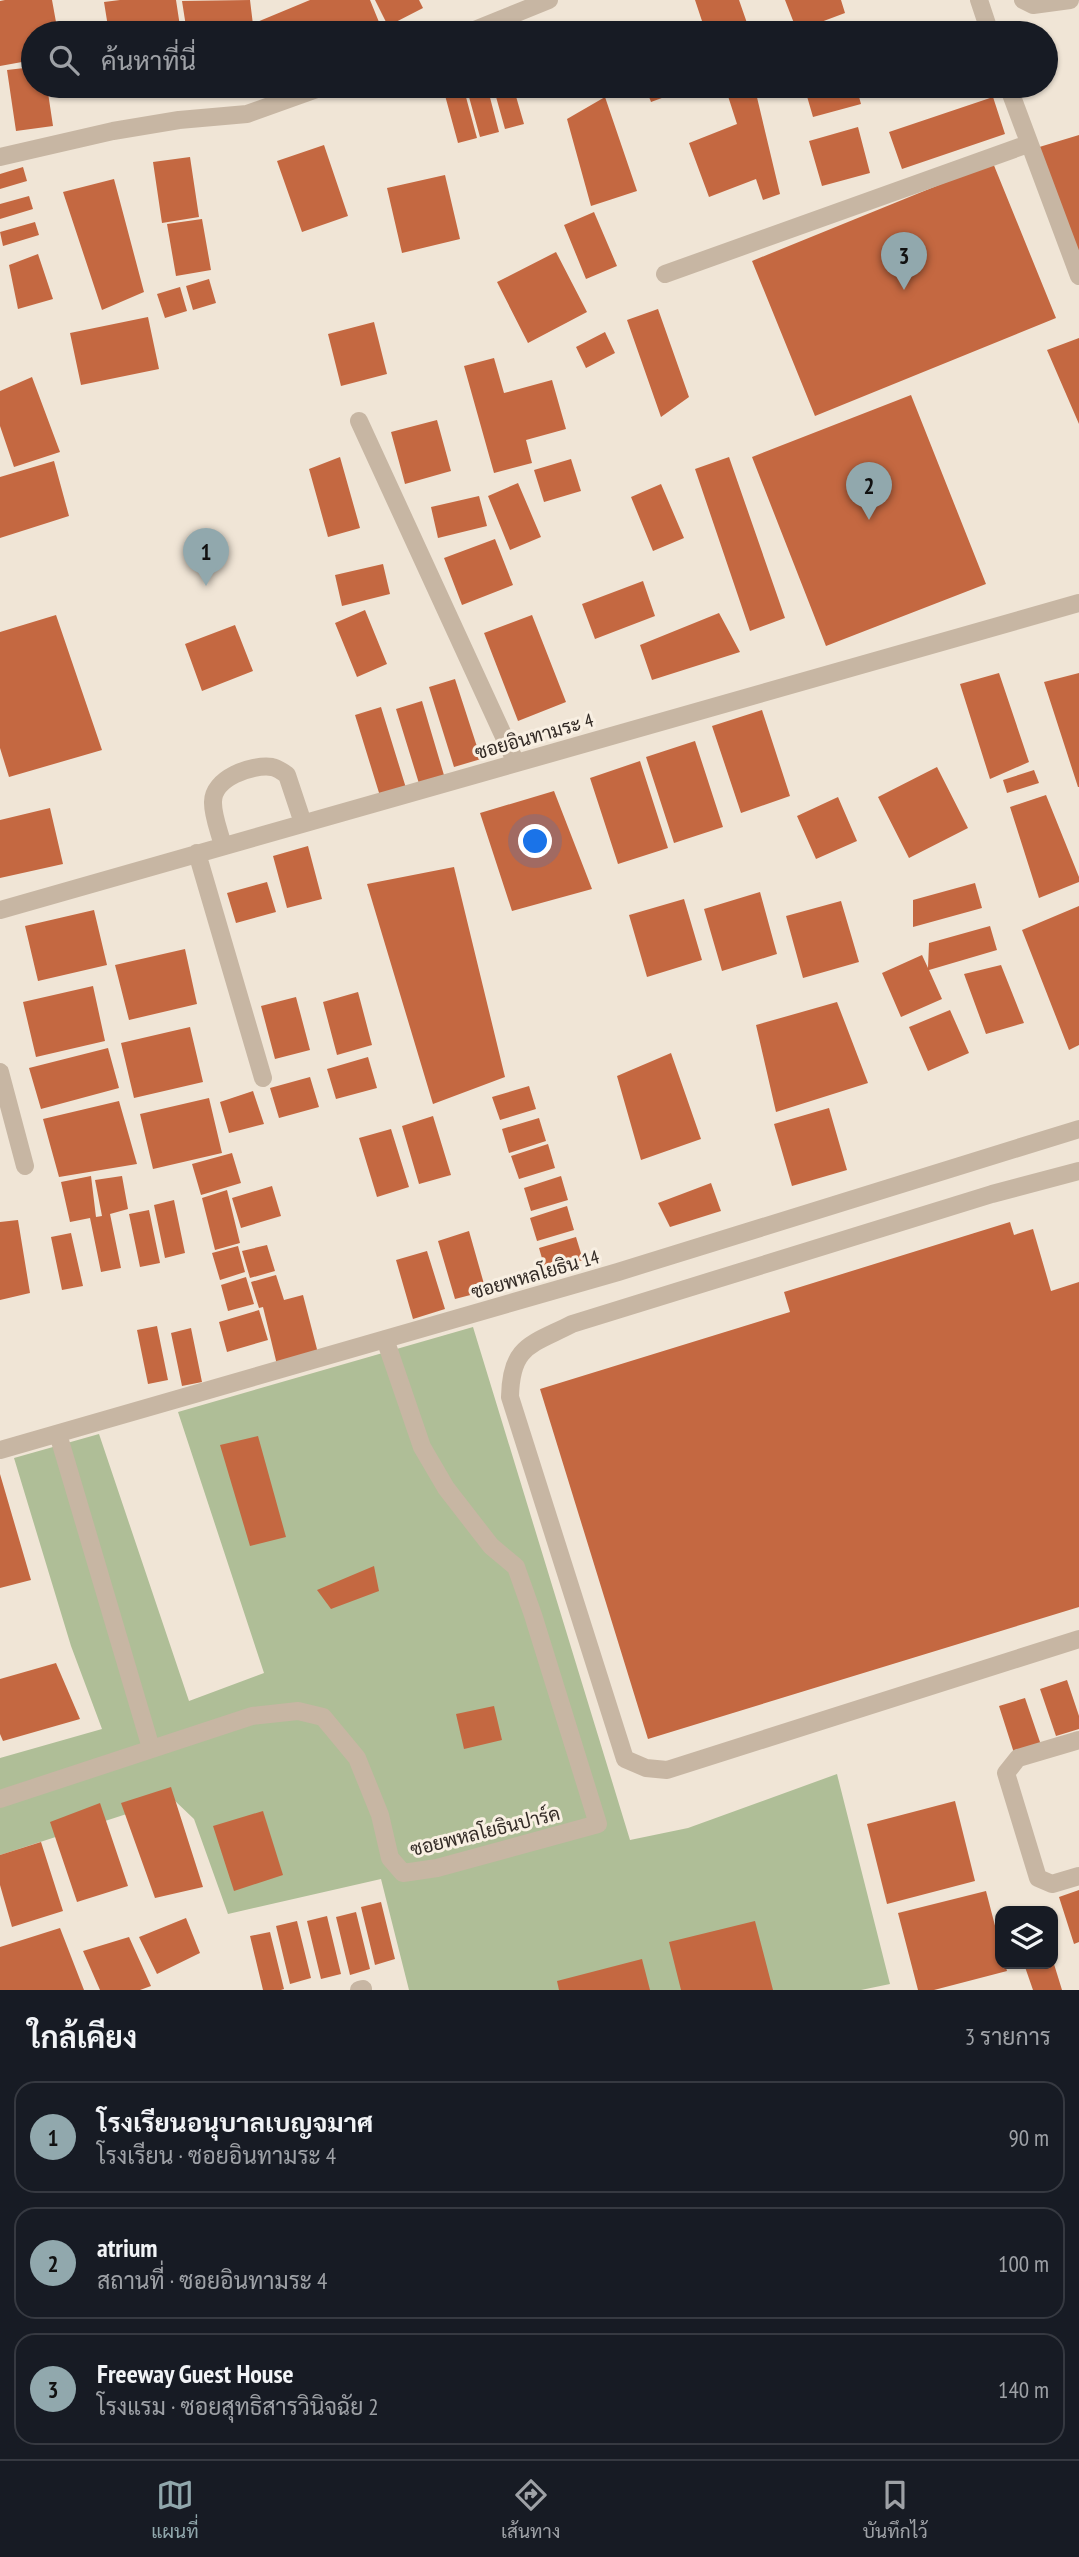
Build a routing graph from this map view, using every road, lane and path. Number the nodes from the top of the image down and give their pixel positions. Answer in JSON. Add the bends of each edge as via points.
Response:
{"nodes":[{"id":1,"x":549,"y":0,"type":"edge"},
{"id":2,"x":979,"y":0,"type":"edge"},
{"id":3,"x":1023,"y":0,"type":"edge"},
{"id":4,"x":1070,"y":0,"type":"edge"},
{"id":5,"x":497,"y":21,"type":"edge"},
{"id":6,"x":986,"y":21,"type":"edge"},
{"id":7,"x":292,"y":98,"type":"edge"},
{"id":8,"x":1012,"y":98,"type":"edge"},
{"id":9,"x":1028,"y":144,"type":"junction"},
{"id":10,"x":0,"y":157,"type":"edge"},
{"id":11,"x":665,"y":274,"type":"dead end"},
{"id":12,"x":1079,"y":276,"type":"edge"},
{"id":13,"x":359,"y":421,"type":"dead end"},
{"id":14,"x":1079,"y":603,"type":"edge"},
{"id":15,"x":516,"y":763,"type":"junction"},
{"id":16,"x":303,"y":823,"type":"junction"},
{"id":17,"x":223,"y":846,"type":"junction"},
{"id":18,"x":197,"y":853,"type":"junction"},
{"id":19,"x":0,"y":910,"type":"edge"},
{"id":20,"x":0,"y":1072,"type":"edge"},
{"id":21,"x":263,"y":1078,"type":"dead end"},
{"id":22,"x":1079,"y":1129,"type":"edge"},
{"id":23,"x":25,"y":1166,"type":"dead end"},
{"id":24,"x":1079,"y":1171,"type":"edge"},
{"id":25,"x":385,"y":1339,"type":"junction"},
{"id":26,"x":58,"y":1434,"type":"junction"},
{"id":27,"x":0,"y":1450,"type":"edge"},
{"id":28,"x":1079,"y":1639,"type":"edge"},
{"id":29,"x":1079,"y":1740,"type":"edge"},
{"id":30,"x":151,"y":1748,"type":"junction"},
{"id":31,"x":0,"y":1799,"type":"edge"},
{"id":32,"x":1079,"y":1876,"type":"edge"}],
"edges":[{"from":1,"to":5,"type":"street"},
{"from":2,"to":6,"type":"street"},
{"from":3,"to":4,"type":"street","via":[[1033,5]]},
{"from":7,"to":10,"type":"street","via":[[247,114],[166,122]]},
{"from":8,"to":9,"type":"street"},
{"from":9,"to":11,"type":"street"},
{"from":9,"to":12,"type":"street"},
{"from":13,"to":15,"type":"street"},
{"from":14,"to":15,"type":"street","name":"ซอยอินทามระ 4"},
{"from":15,"to":16,"type":"street","name":"ซอยอินทามระ 4"},
{"from":16,"to":17,"type":"street","name":"ซอยอินทามระ 4"},
{"from":16,"to":17,"type":"street","via":[[287,775],[274,767],[257,768],[232,776],[216,790],[212,802]]},
{"from":17,"to":18,"type":"street","name":"ซอยอินทามระ 4"},
{"from":18,"to":19,"type":"street","name":"ซอยอินทามระ 4"},
{"from":18,"to":21,"type":"street"},
{"from":20,"to":23,"type":"street"},
{"from":22,"to":25,"type":"street","name":"ซอยพหลโยธิน 14"},
{"from":24,"to":28,"type":"street","via":[[572,1324],[524,1349],[511,1371],[510,1397],[625,1759],[646,1768],[667,1770]]},
{"from":25,"to":26,"type":"street","name":"ซอยพหลโยธิน 14"},
{"from":25,"to":30,"type":"street","name":"ซอยพหลโยธินปาร์ค","via":[[422,1447],[483,1536],[516,1567],[598,1824],[403,1873],[390,1858],[380,1815],[357,1758],[323,1717],[298,1711],[252,1716]]},
{"from":26,"to":27,"type":"street","name":"ซอยพหลโยธิน 14"},
{"from":26,"to":30,"type":"street"},
{"from":29,"to":32,"type":"street","via":[[1018,1758],[1006,1773],[1038,1878],[1052,1884]]},
{"from":30,"to":31,"type":"street","name":"ซอยพหลโยธินปาร์ค"}]}
